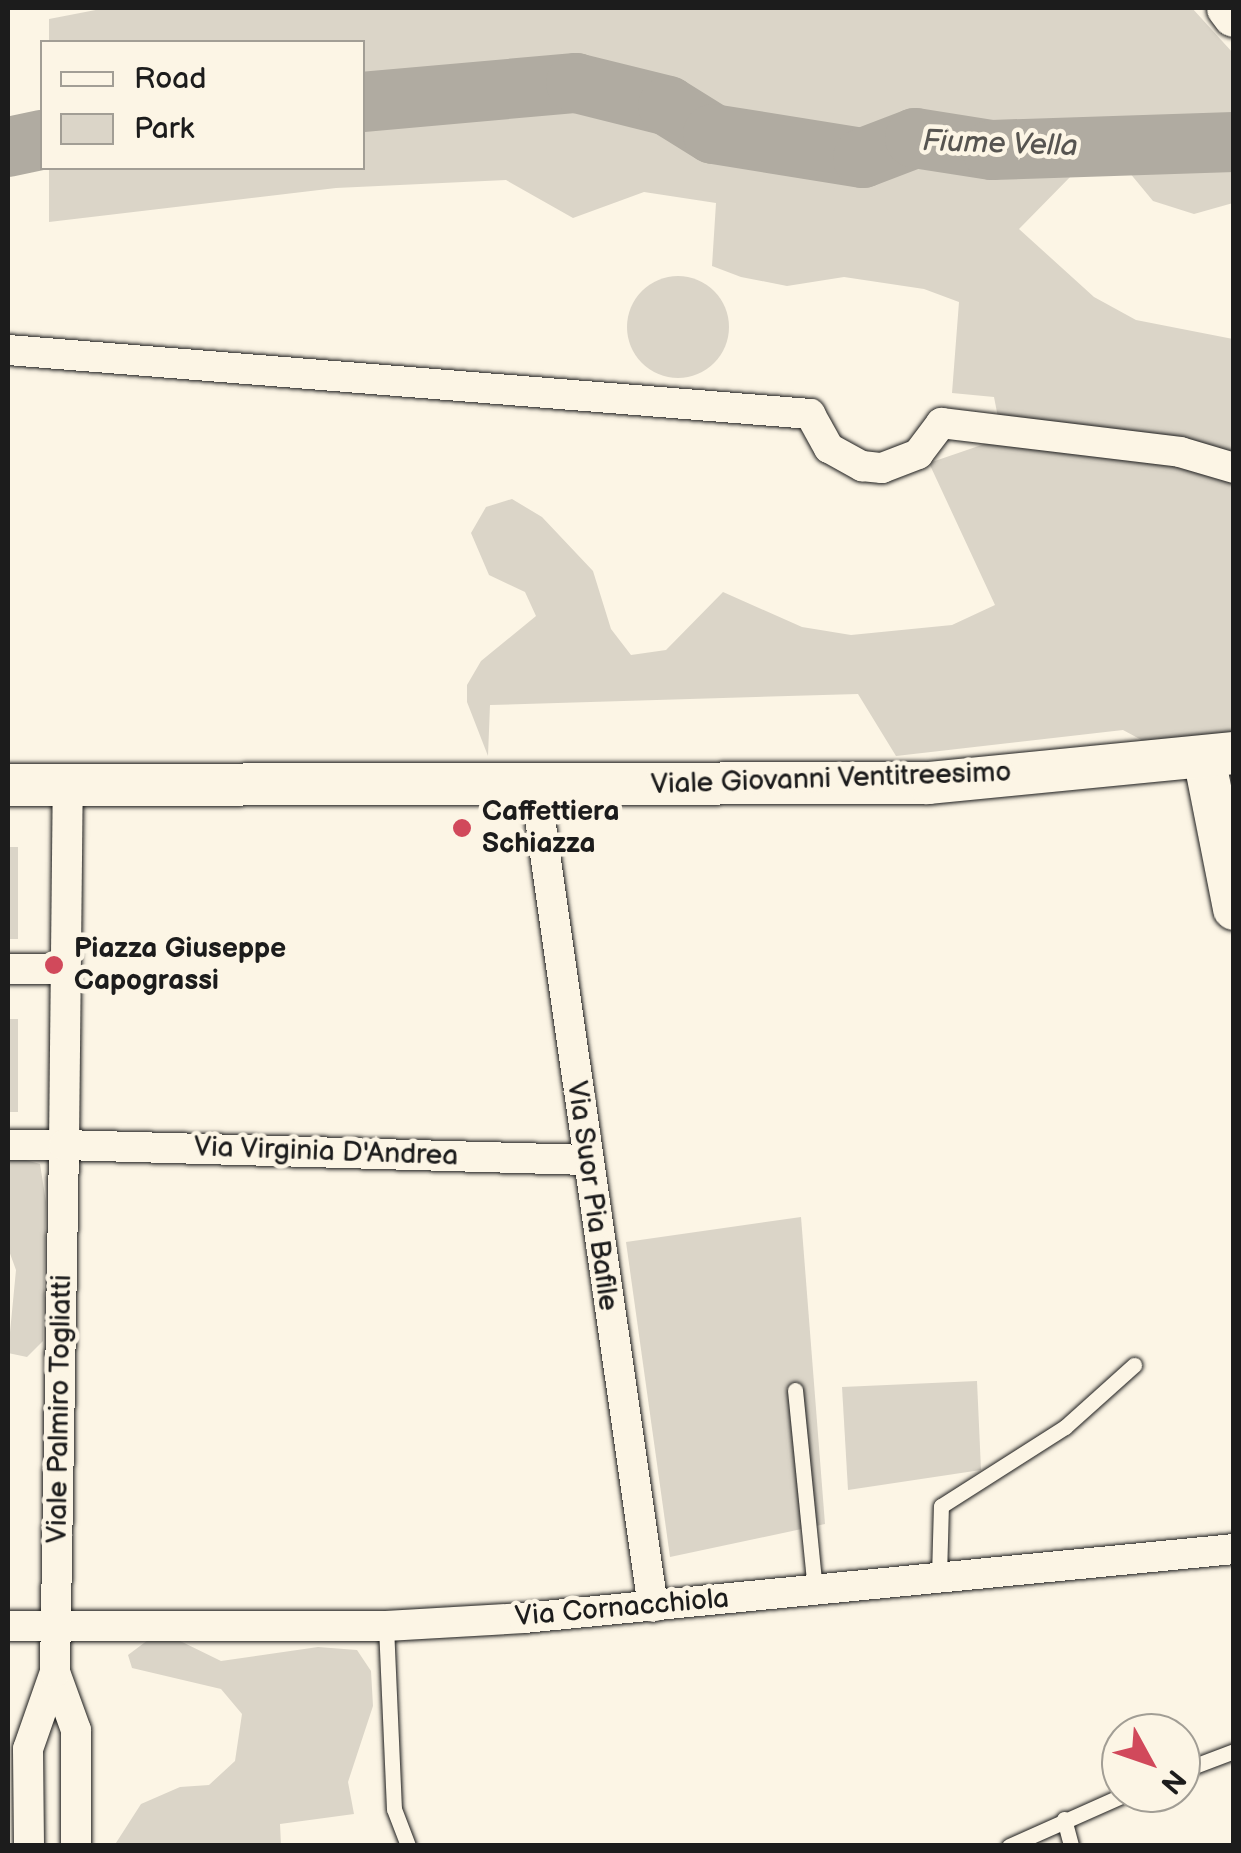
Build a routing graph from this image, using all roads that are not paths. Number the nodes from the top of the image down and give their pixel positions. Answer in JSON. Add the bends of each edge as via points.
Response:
{"nodes":[{"id":1,"x":1228,"y":8,"type":"edge"},
{"id":2,"x":1234,"y":16,"type":"edge"},
{"id":3,"x":8,"y":350,"type":"edge"},
{"id":4,"x":1234,"y":468,"type":"edge"},
{"id":5,"x":1219,"y":755,"type":"edge"},
{"id":6,"x":534,"y":784,"type":"junction"},
{"id":7,"x":8,"y":785,"type":"edge"},
{"id":8,"x":68,"y":785,"type":"junction"},
{"id":9,"x":1234,"y":909,"type":"edge"},
{"id":10,"x":66,"y":969,"type":"junction"},
{"id":11,"x":8,"y":970,"type":"edge"},
{"id":12,"x":8,"y":1144,"type":"edge"},
{"id":13,"x":64,"y":1145,"type":"junction"},
{"id":14,"x":587,"y":1160,"type":"junction"},
{"id":15,"x":1134,"y":1365,"type":"dead end"},
{"id":16,"x":796,"y":1390,"type":"dead end"},
{"id":17,"x":1234,"y":1548,"type":"edge"},
{"id":18,"x":938,"y":1576,"type":"junction"},
{"id":19,"x":815,"y":1589,"type":"junction"},
{"id":20,"x":653,"y":1607,"type":"junction"},
{"id":21,"x":8,"y":1626,"type":"edge"},
{"id":22,"x":56,"y":1626,"type":"junction"},
{"id":23,"x":386,"y":1626,"type":"junction"},
{"id":24,"x":55,"y":1672,"type":"junction"},
{"id":25,"x":1234,"y":1751,"type":"edge"},
{"id":26,"x":1201,"y":1764,"type":"edge"},
{"id":27,"x":1101,"y":1804,"type":"edge"},
{"id":28,"x":1064,"y":1818,"type":"junction"},
{"id":29,"x":29,"y":1846,"type":"edge"},
{"id":30,"x":76,"y":1846,"type":"edge"},
{"id":31,"x":408,"y":1846,"type":"edge"},
{"id":32,"x":1009,"y":1846,"type":"edge"},
{"id":33,"x":1071,"y":1846,"type":"edge"}],
"edges":[{"from":1,"to":2,"type":"street"},
{"from":3,"to":4,"type":"street","via":[[810,414],[828,448],[862,466],[882,468],[918,454],[941,423],[1180,452]]},
{"from":5,"to":6,"type":"street","name":"Viale Giovanni Ventitreesimo","via":[[928,783]]},
{"from":5,"to":9,"type":"street"},
{"from":6,"to":8,"type":"street","name":"Viale Giovanni Ventitreesimo"},
{"from":6,"to":14,"type":"street","name":"Via Suor Pia Bafile"},
{"from":7,"to":8,"type":"street","name":"Viale Giovanni Ventitreesimo"},
{"from":8,"to":10,"type":"street"},
{"from":10,"to":11,"type":"street"},
{"from":10,"to":13,"type":"street"},
{"from":12,"to":13,"type":"street"},
{"from":13,"to":14,"type":"street","name":"Via Virginia D'Andrea"},
{"from":13,"to":22,"type":"street","name":"Viale Palmiro Togliatti"},
{"from":14,"to":20,"type":"street","name":"Via Suor Pia Bafile"},
{"from":15,"to":18,"type":"lane","via":[[1065,1427],[941,1506]]},
{"from":16,"to":19,"type":"lane"},
{"from":17,"to":18,"type":"street","name":"Via Cornacchiola"},
{"from":18,"to":19,"type":"street","name":"Via Cornacchiola"},
{"from":19,"to":20,"type":"street","name":"Via Cornacchiola"},
{"from":20,"to":23,"type":"street","name":"Via Cornacchiola"},
{"from":21,"to":22,"type":"street","name":"Via Cornacchiola"},
{"from":22,"to":23,"type":"street","name":"Via Cornacchiola"},
{"from":22,"to":24,"type":"street","name":"Viale Palmiro Togliatti"},
{"from":23,"to":31,"type":"lane","via":[[394,1809]]},
{"from":24,"to":29,"type":"street","name":"Viale Palmiro Togliatti","via":[[28,1749]]},
{"from":24,"to":30,"type":"street","name":"Viale Palmiro Togliatti","via":[[76,1730]]},
{"from":25,"to":26,"type":"lane"},
{"from":27,"to":28,"type":"lane"},
{"from":28,"to":32,"type":"lane"},
{"from":28,"to":33,"type":"lane"}]}
